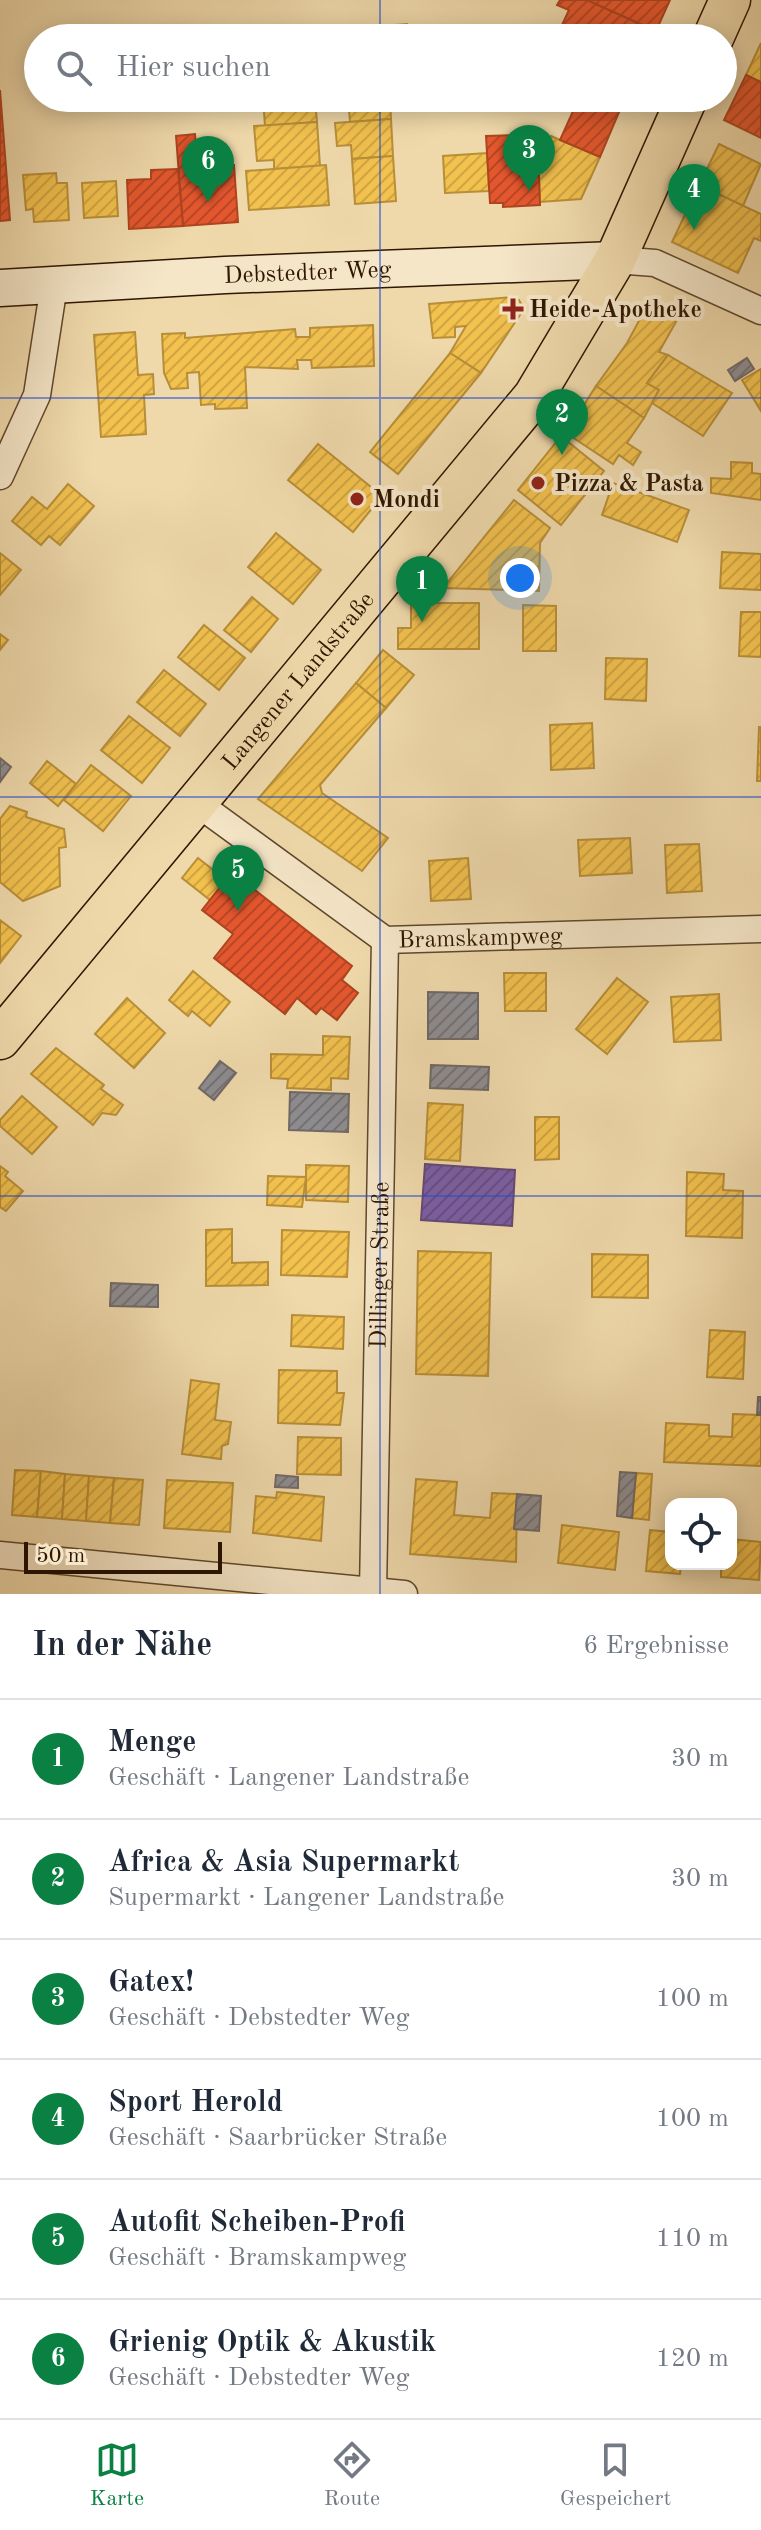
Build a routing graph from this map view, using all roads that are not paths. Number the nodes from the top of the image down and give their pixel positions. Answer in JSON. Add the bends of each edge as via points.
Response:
{"nodes":[{"id":1,"x":730,"y":0,"type":"edge"},
{"id":2,"x":719,"y":24,"type":"edge"},
{"id":3,"x":681,"y":112,"type":"edge"},
{"id":4,"x":615,"y":260,"type":"junction"},
{"id":5,"x":54,"y":285,"type":"junction"},
{"id":6,"x":0,"y":288,"type":"edge"},
{"id":7,"x":761,"y":311,"type":"edge"},
{"id":8,"x":0,"y":476,"type":"edge"},
{"id":9,"x":197,"y":803,"type":"junction"},
{"id":10,"x":761,"y":929,"type":"edge"},
{"id":11,"x":385,"y":940,"type":"junction"},
{"id":12,"x":0,"y":1039,"type":"edge"},
{"id":13,"x":0,"y":1555,"type":"edge"},
{"id":14,"x":164,"y":1582,"type":"edge"},
{"id":15,"x":373,"y":1591,"type":"junction"},
{"id":16,"x":404,"y":1594,"type":"edge"}],
"edges":[{"from":1,"to":2,"type":"main road"},
{"from":3,"to":4,"type":"main road","name":"Langener Landstraße"},
{"from":4,"to":5,"type":"street","name":"Debstedter Weg"},
{"from":4,"to":7,"type":"street","via":[[655,263]]},
{"from":4,"to":9,"type":"main road","name":"Langener Landstraße","via":[[555,367],[512,425]]},
{"from":5,"to":6,"type":"street","name":"Debstedter Weg"},
{"from":5,"to":8,"type":"street","via":[[37,395]]},
{"from":9,"to":11,"type":"street","name":"Bramskampweg"},
{"from":9,"to":12,"type":"main road","name":"Langener Landstraße"},
{"from":10,"to":11,"type":"street","name":"Bramskampweg"},
{"from":11,"to":15,"type":"street","name":"Dillinger Straße"},
{"from":13,"to":14,"type":"street"},
{"from":14,"to":15,"type":"street"},
{"from":15,"to":16,"type":"street"}]}
